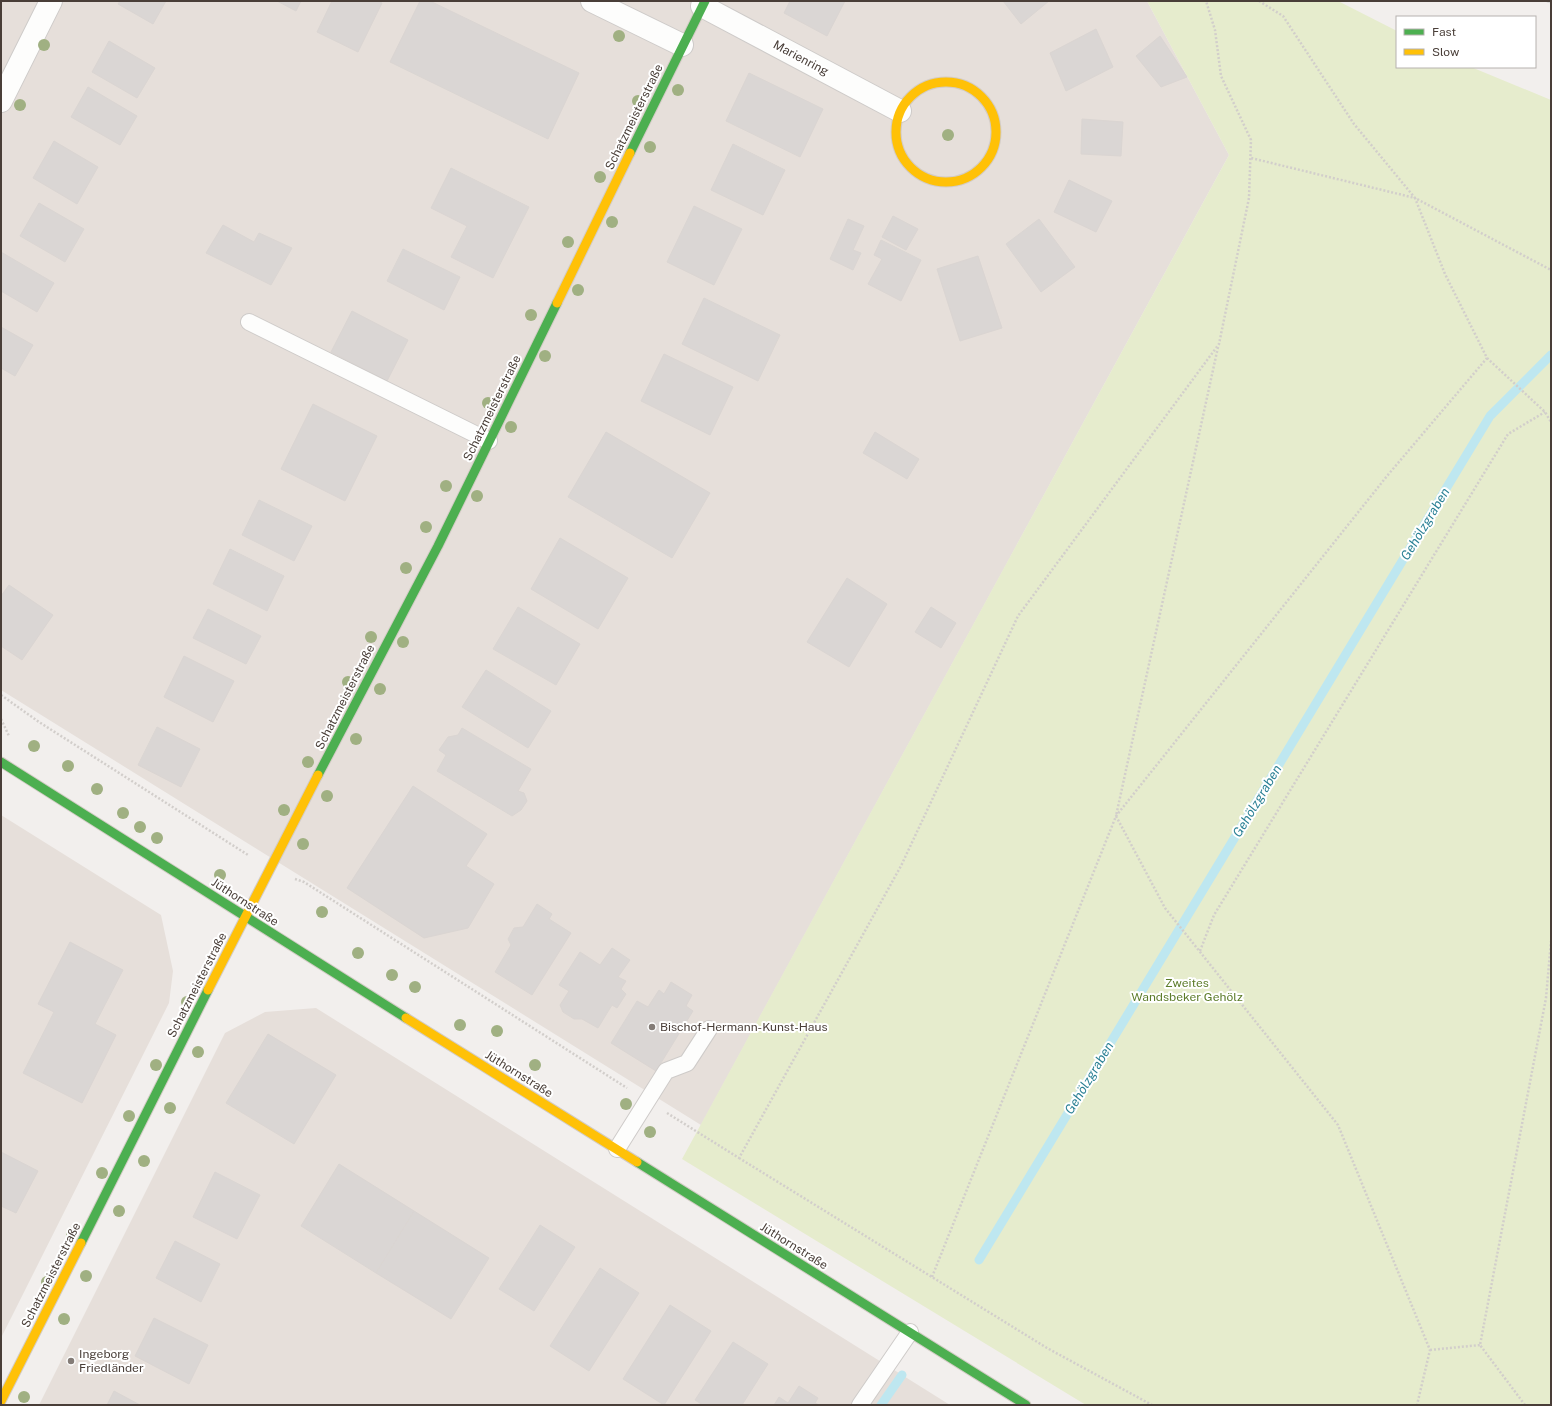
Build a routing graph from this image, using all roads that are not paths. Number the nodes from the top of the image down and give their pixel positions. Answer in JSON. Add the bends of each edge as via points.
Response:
{"nodes":[{"id":1,"x":51,"y":1,"type":"edge"},
{"id":2,"x":592,"y":1,"type":"edge"},
{"id":3,"x":703,"y":3,"type":"edge"},
{"id":4,"x":682,"y":45,"type":"junction"},
{"id":5,"x":1,"y":101,"type":"edge"},
{"id":6,"x":900,"y":111,"type":"junction"},
{"id":7,"x":249,"y":322,"type":"dead end"},
{"id":8,"x":489,"y":441,"type":"junction"},
{"id":9,"x":1,"y":762,"type":"edge"},
{"id":10,"x":245,"y":916,"type":"junction"},
{"id":11,"x":709,"y":1028,"type":"dead end"},
{"id":12,"x":617,"y":1150,"type":"junction"},
{"id":13,"x":910,"y":1332,"type":"junction"},
{"id":14,"x":1,"y":1401,"type":"edge"},
{"id":15,"x":860,"y":1405,"type":"edge"},
{"id":16,"x":1026,"y":1405,"type":"edge"}],
"edges":[{"from":1,"to":5,"type":"street"},
{"from":2,"to":4,"type":"street"},
{"from":3,"to":4,"type":"street","name":"Schatzmeisterstraße"},
{"from":3,"to":6,"type":"street","name":"Marienring"},
{"from":4,"to":8,"type":"street","name":"Schatzmeisterstraße"},
{"from":6,"to":6,"type":"street","via":[[896,124],[896,139],[900,153],[908,165],[932,181],[960,180],[973,174],[984,165],[992,153],[996,139],[996,124],[992,111],[984,98],[960,83],[945,81],[931,83],[918,89],[907,99]]},
{"from":7,"to":8,"type":"lane"},
{"from":8,"to":10,"type":"street","name":"Schatzmeisterstraße","via":[[434,553]]},
{"from":9,"to":10,"type":"street","name":"Jüthornstraße"},
{"from":10,"to":12,"type":"street","name":"Jüthornstraße"},
{"from":10,"to":14,"type":"street","name":"Schatzmeisterstraße"},
{"from":11,"to":12,"type":"lane","via":[[687,1063],[666,1071]]},
{"from":12,"to":13,"type":"street","name":"Jüthornstraße"},
{"from":13,"to":15,"type":"lane"},
{"from":13,"to":16,"type":"street","name":"Jüthornstraße"}]}
